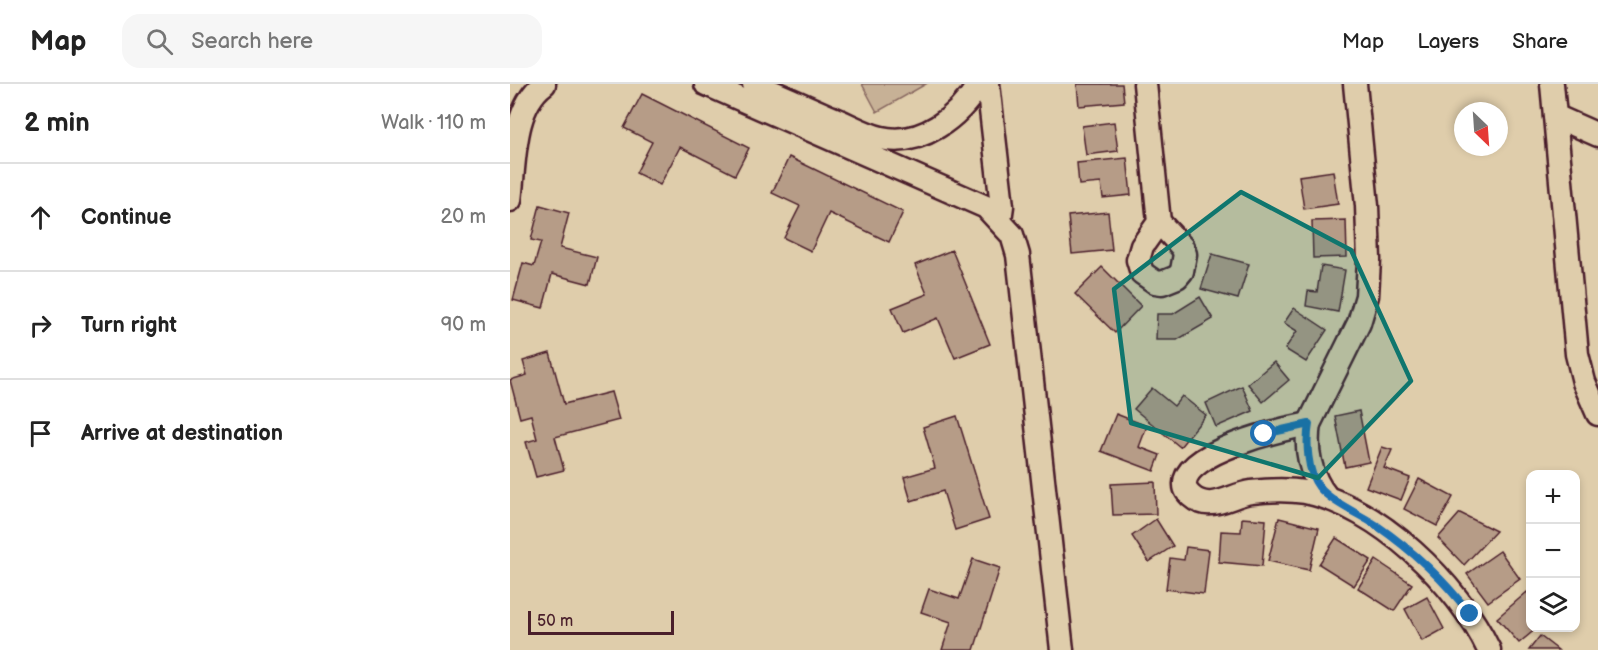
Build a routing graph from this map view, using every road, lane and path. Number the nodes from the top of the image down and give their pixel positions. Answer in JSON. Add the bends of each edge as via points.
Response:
{"nodes":[{"id":1,"x":544,"y":84,"type":"edge"},
{"id":2,"x":705,"y":84,"type":"edge"},
{"id":3,"x":754,"y":84,"type":"edge"},
{"id":4,"x":979,"y":84,"type":"edge"},
{"id":5,"x":988,"y":84,"type":"edge"},
{"id":6,"x":1144,"y":84,"type":"edge"},
{"id":7,"x":1356,"y":84,"type":"edge"},
{"id":8,"x":1552,"y":84,"type":"edge"},
{"id":9,"x":1555,"y":116,"type":"junction"},
{"id":10,"x":1598,"y":135,"type":"edge"},
{"id":11,"x":510,"y":200,"type":"edge"},
{"id":12,"x":1000,"y":220,"type":"junction"},
{"id":13,"x":1159,"y":222,"type":"dead end"},
{"id":14,"x":1598,"y":414,"type":"edge"},
{"id":15,"x":1309,"y":424,"type":"junction"},
{"id":16,"x":1327,"y":497,"type":"junction"},
{"id":17,"x":1062,"y":650,"type":"edge"},
{"id":18,"x":1489,"y":650,"type":"edge"}],
"edges":[{"from":1,"to":11,"type":"street","via":[[533,92],[524,107]]},
{"from":2,"to":12,"type":"street","via":[[986,207]]},
{"from":3,"to":4,"type":"street","via":[[881,138],[907,140],[924,135],[949,118]]},
{"from":5,"to":12,"type":"street","via":[[1002,206]]},
{"from":6,"to":13,"type":"street"},
{"from":7,"to":15,"type":"street","via":[[1368,228],[1367,296],[1359,323]]},
{"from":8,"to":9,"type":"street"},
{"from":9,"to":10,"type":"street"},
{"from":9,"to":14,"type":"street","via":[[1577,354]]},
{"from":12,"to":17,"type":"street","via":[[1012,235],[1018,255]]},
{"from":15,"to":16,"type":"street","via":[[1306,439],[1316,484]]},
{"from":15,"to":16,"type":"street","via":[[1264,434],[1208,457],[1191,467],[1184,484],[1192,497],[1207,504],[1248,492],[1275,490]]},
{"from":16,"to":18,"type":"street","via":[[1359,514],[1428,565],[1470,614]]}]}
